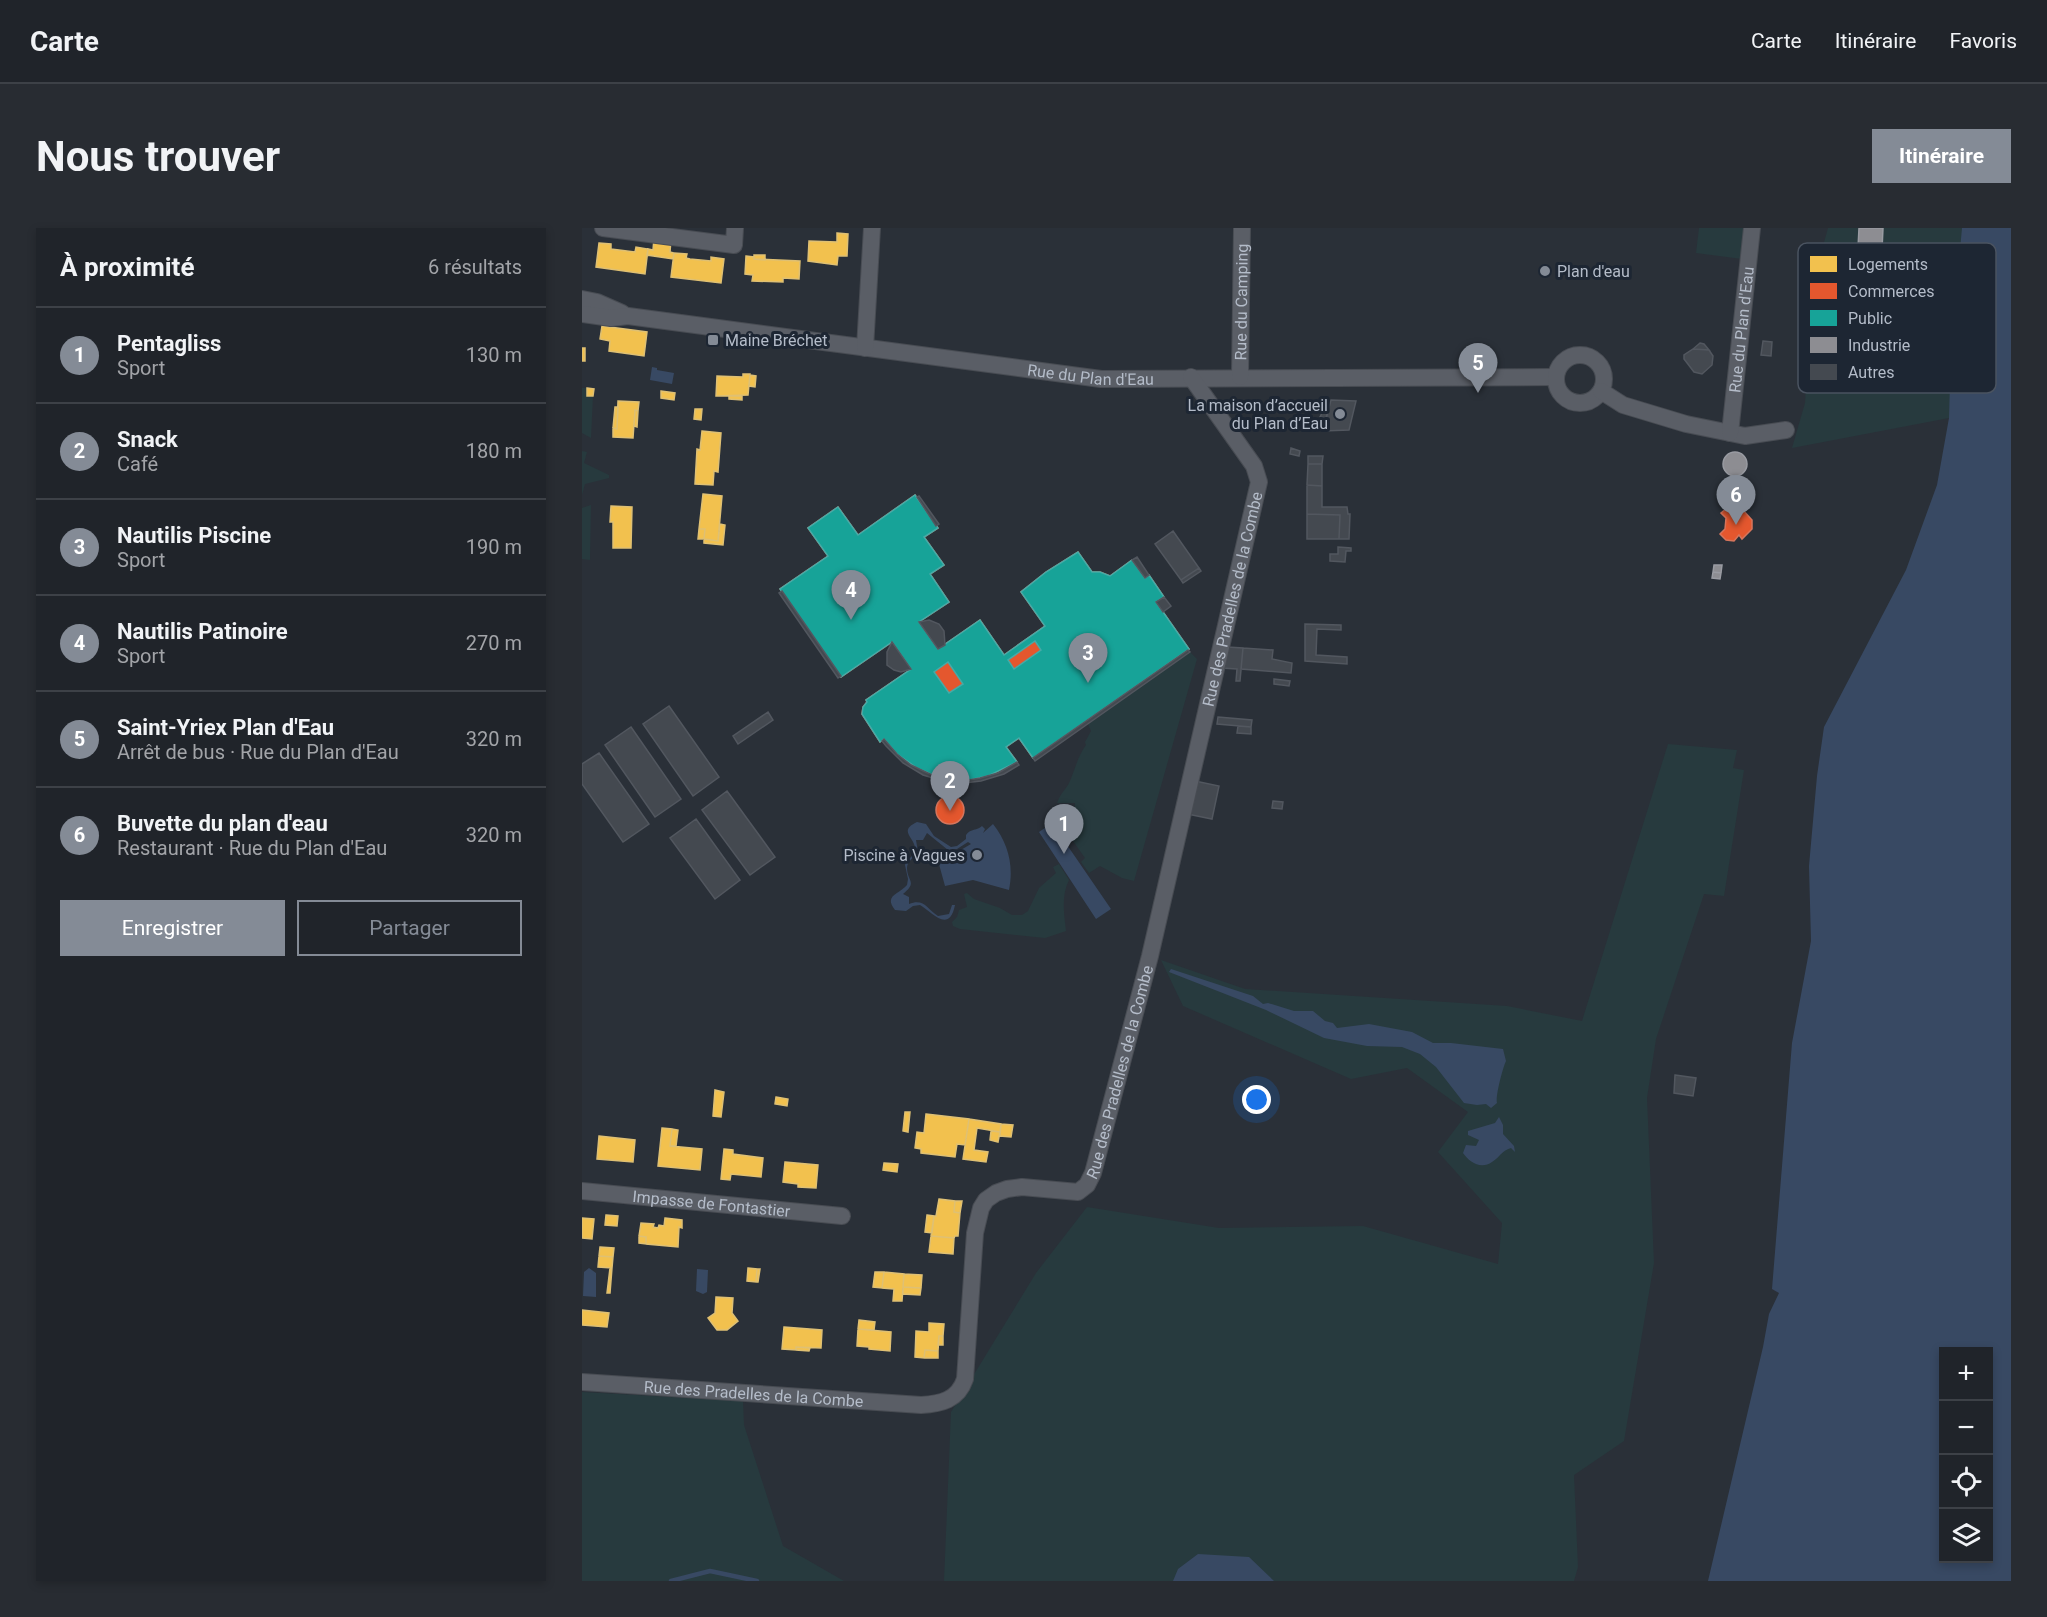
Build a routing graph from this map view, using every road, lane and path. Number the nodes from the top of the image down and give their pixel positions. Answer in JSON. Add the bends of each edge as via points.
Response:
{"nodes":[{"id":1,"x":603,"y":228,"type":"edge"},
{"id":2,"x":735,"y":228,"type":"edge"},
{"id":3,"x":872,"y":228,"type":"edge"},
{"id":4,"x":1242,"y":228,"type":"edge"},
{"id":5,"x":1752,"y":228,"type":"edge"},
{"id":6,"x":582,"y":299,"type":"edge"},
{"id":7,"x":582,"y":314,"type":"edge"},
{"id":8,"x":628,"y":316,"type":"junction"},
{"id":9,"x":865,"y":348,"type":"junction"},
{"id":10,"x":1191,"y":377,"type":"junction"},
{"id":11,"x":1240,"y":377,"type":"junction"},
{"id":12,"x":1556,"y":377,"type":"junction"},
{"id":13,"x":1601,"y":391,"type":"junction"},
{"id":14,"x":1786,"y":430,"type":"dead end"},
{"id":15,"x":1730,"y":433,"type":"junction"},
{"id":16,"x":582,"y":1191,"type":"edge"},
{"id":17,"x":842,"y":1216,"type":"dead end"},
{"id":18,"x":582,"y":1382,"type":"edge"}],
"edges":[{"from":1,"to":2,"type":"street","via":[[734,245]]},
{"from":3,"to":9,"type":"street"},
{"from":4,"to":11,"type":"street","name":"Rue du Camping"},
{"from":5,"to":15,"type":"street","name":"Rue du Plan d'Eau"},
{"from":6,"to":8,"type":"street","name":"Rue du Plan d'Eau"},
{"from":7,"to":8,"type":"street","name":"Rue du Plan d'Eau"},
{"from":8,"to":9,"type":"street","name":"Rue du Plan d'Eau"},
{"from":9,"to":10,"type":"street","name":"Rue du Plan d'Eau","via":[[1085,378]]},
{"from":10,"to":11,"type":"street","name":"Rue du Plan d'Eau"},
{"from":10,"to":18,"type":"street","name":"Rue des Pradelles de la Combe","via":[[1254,466],[1259,482],[1149,956],[1087,1185],[1078,1192],[1007,1189],[991,1196],[981,1208],[975,1233],[964,1379],[962,1388],[950,1399],[921,1405]]},
{"from":11,"to":12,"type":"street","name":"Rue du Plan d'Eau"},
{"from":12,"to":13,"type":"street","via":[[1560,394],[1574,402],[1590,401]]},
{"from":12,"to":13,"type":"street","via":[[1564,360],[1587,356],[1598,363],[1603,373]]},
{"from":13,"to":15,"type":"street","via":[[1623,405]]},
{"from":14,"to":15,"type":"street","via":[[1745,436]]},
{"from":16,"to":17,"type":"street","name":"Impasse de Fontastier"}]}
